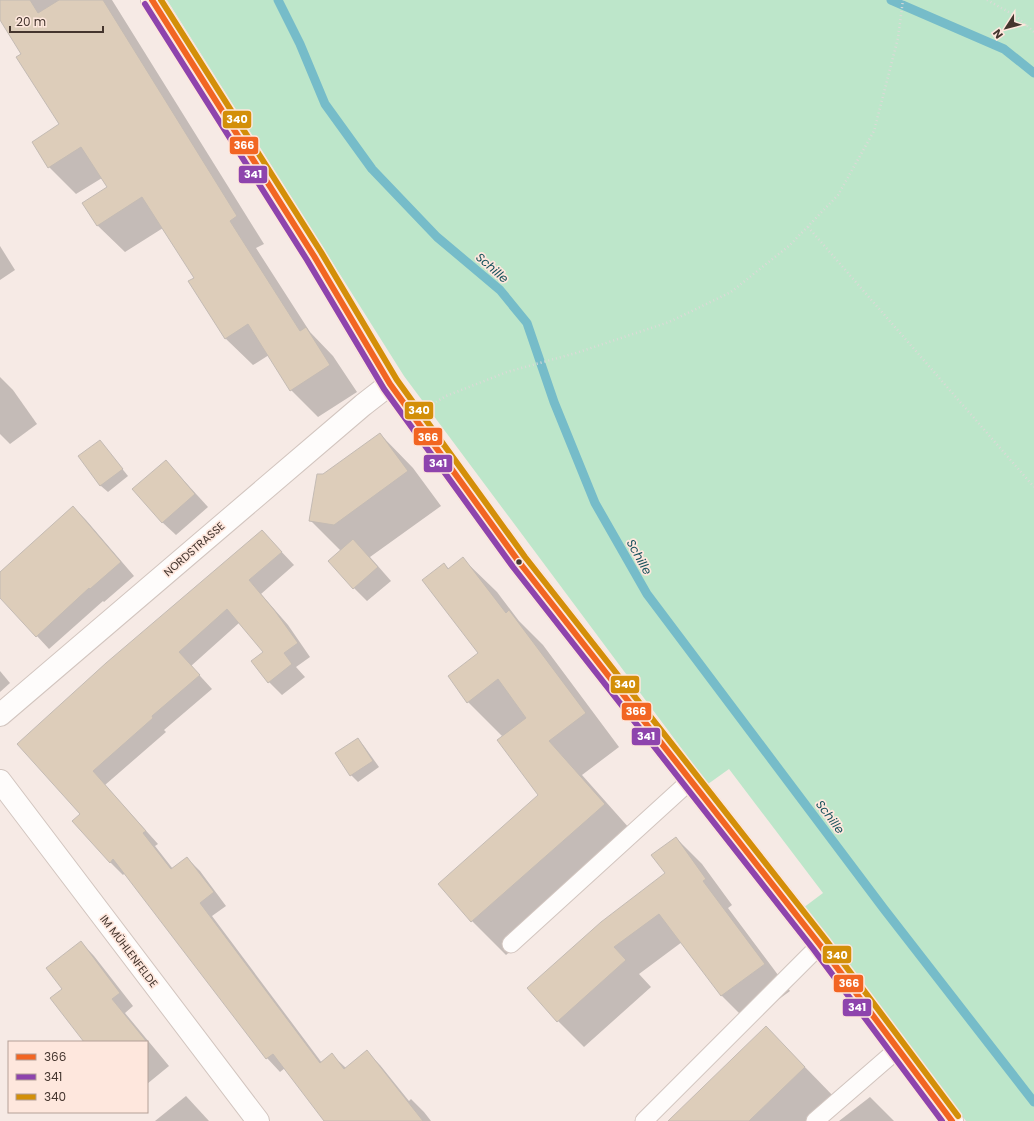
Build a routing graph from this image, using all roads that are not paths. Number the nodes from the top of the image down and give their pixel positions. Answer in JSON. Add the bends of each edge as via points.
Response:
{"nodes":[{"id":1,"x":152,"y":0,"type":"edge"},
{"id":2,"x":390,"y":384,"type":"junction"},
{"id":3,"x":0,"y":715,"type":"edge"},
{"id":4,"x":0,"y":781,"type":"edge"},
{"id":5,"x":690,"y":781,"type":"junction"},
{"id":6,"x":511,"y":944,"type":"dead end"},
{"id":7,"x":820,"y":944,"type":"junction"},
{"id":8,"x":898,"y":1049,"type":"junction"},
{"id":9,"x":258,"y":1121,"type":"edge"},
{"id":10,"x":644,"y":1121,"type":"edge"},
{"id":11,"x":815,"y":1121,"type":"edge"},
{"id":12,"x":952,"y":1121,"type":"edge"}],
"edges":[{"from":1,"to":2,"type":"street","via":[[314,256]]},
{"from":2,"to":3,"type":"street","name":"NORDSTRASSE"},
{"from":2,"to":5,"type":"street","via":[[519,562]]},
{"from":4,"to":9,"type":"street","name":"IM MÜHLENFELDE"},
{"from":5,"to":6,"type":"lane"},
{"from":5,"to":7,"type":"street"},
{"from":7,"to":8,"type":"street"},
{"from":7,"to":10,"type":"lane"},
{"from":8,"to":11,"type":"lane"},
{"from":8,"to":12,"type":"street"}]}
